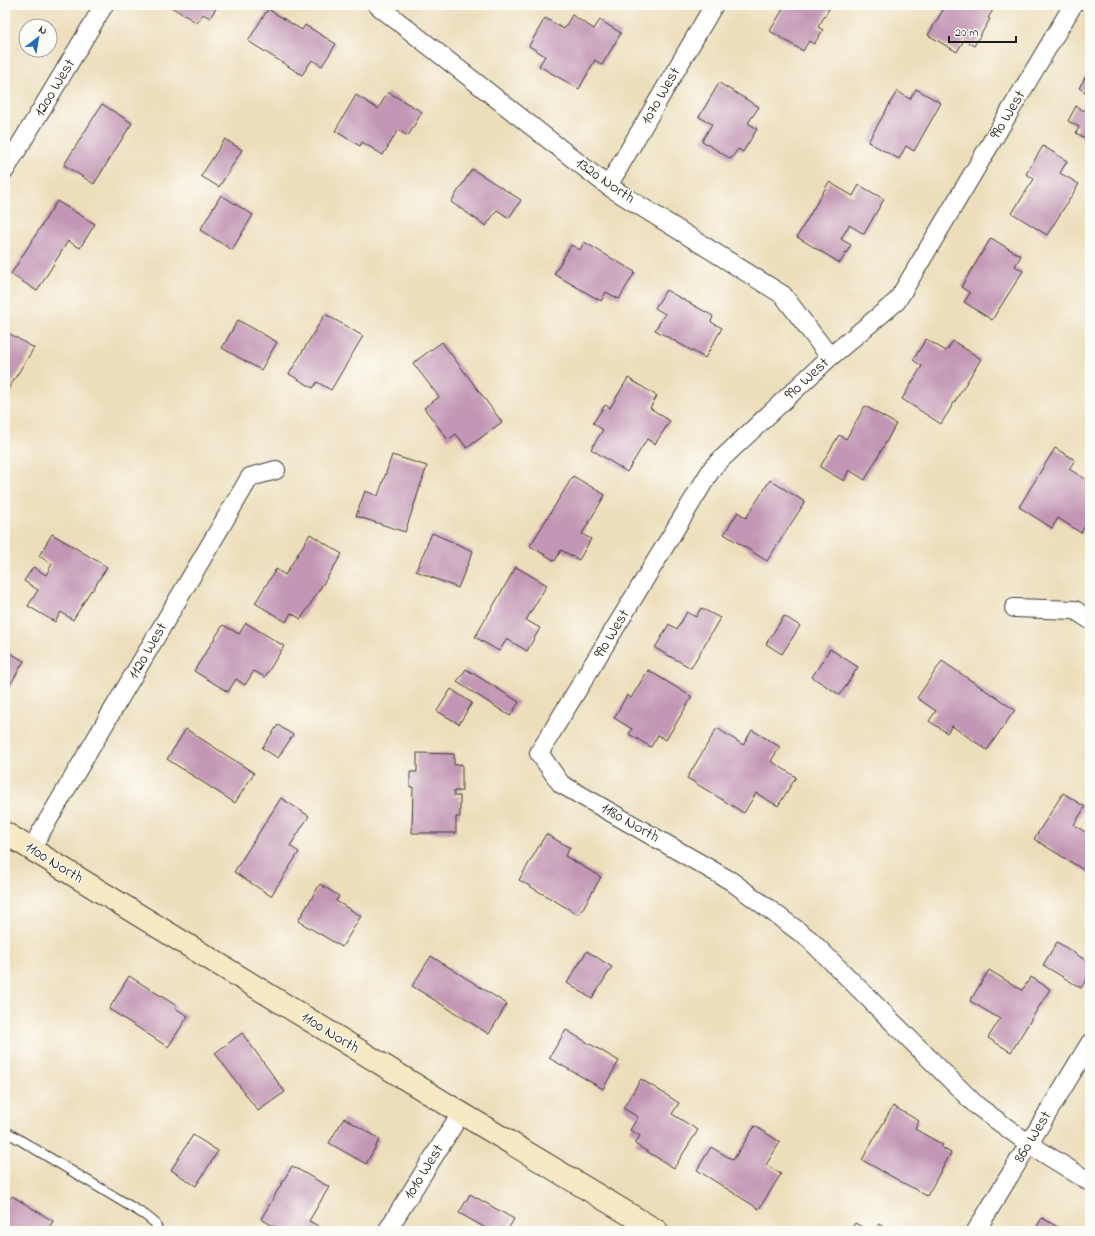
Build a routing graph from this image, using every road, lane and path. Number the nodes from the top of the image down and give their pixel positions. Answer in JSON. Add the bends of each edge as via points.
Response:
{"nodes":[{"id":1,"x":104,"y":5,"type":"edge"},
{"id":2,"x":377,"y":5,"type":"edge"},
{"id":3,"x":714,"y":5,"type":"edge"},
{"id":4,"x":1073,"y":5,"type":"edge"},
{"id":5,"x":5,"y":170,"type":"edge"},
{"id":6,"x":608,"y":186,"type":"junction"},
{"id":7,"x":830,"y":357,"type":"junction"},
{"id":8,"x":276,"y":470,"type":"dead end"},
{"id":9,"x":1014,"y":608,"type":"dead end"},
{"id":10,"x":1090,"y":620,"type":"edge"},
{"id":11,"x":539,"y":753,"type":"joint"},
{"id":12,"x":5,"y":833,"type":"edge"},
{"id":13,"x":31,"y":849,"type":"junction"},
{"id":14,"x":1090,"y":1043,"type":"edge"},
{"id":15,"x":461,"y":1114,"type":"junction"},
{"id":16,"x":5,"y":1131,"type":"edge"},
{"id":17,"x":1029,"y":1144,"type":"junction"},
{"id":18,"x":1090,"y":1182,"type":"edge"},
{"id":19,"x":158,"y":1231,"type":"edge"},
{"id":20,"x":387,"y":1231,"type":"edge"},
{"id":21,"x":657,"y":1231,"type":"edge"},
{"id":22,"x":976,"y":1231,"type":"edge"}],
"edges":[{"from":1,"to":5,"type":"street","name":"1200 West"},
{"from":2,"to":6,"type":"street","name":"1320 North"},
{"from":3,"to":6,"type":"street","name":"1070 West"},
{"from":4,"to":7,"type":"street","name":"990 West","via":[[897,301]]},
{"from":6,"to":7,"type":"street","name":"1320 North","via":[[783,295]]},
{"from":7,"to":11,"type":"street","name":"990 West","via":[[713,467]]},
{"from":8,"to":13,"type":"street","name":"1120 West","via":[[250,477]]},
{"from":9,"to":10,"type":"street","via":[[1075,610]]},
{"from":11,"to":17,"type":"street","name":"1180 North","via":[[561,784],[731,882],[809,939],[976,1105]]},
{"from":12,"to":13,"type":"main road","name":"1100 North"},
{"from":13,"to":15,"type":"main road","name":"1100 North"},
{"from":14,"to":17,"type":"street","name":"860 West"},
{"from":15,"to":20,"type":"street","name":"1010 West"},
{"from":15,"to":21,"type":"main road","name":"1100 North"},
{"from":16,"to":19,"type":"lane","via":[[145,1216],[155,1223]]},
{"from":17,"to":18,"type":"street","name":"1180 North"},
{"from":17,"to":22,"type":"street","name":"860 West"}]}
